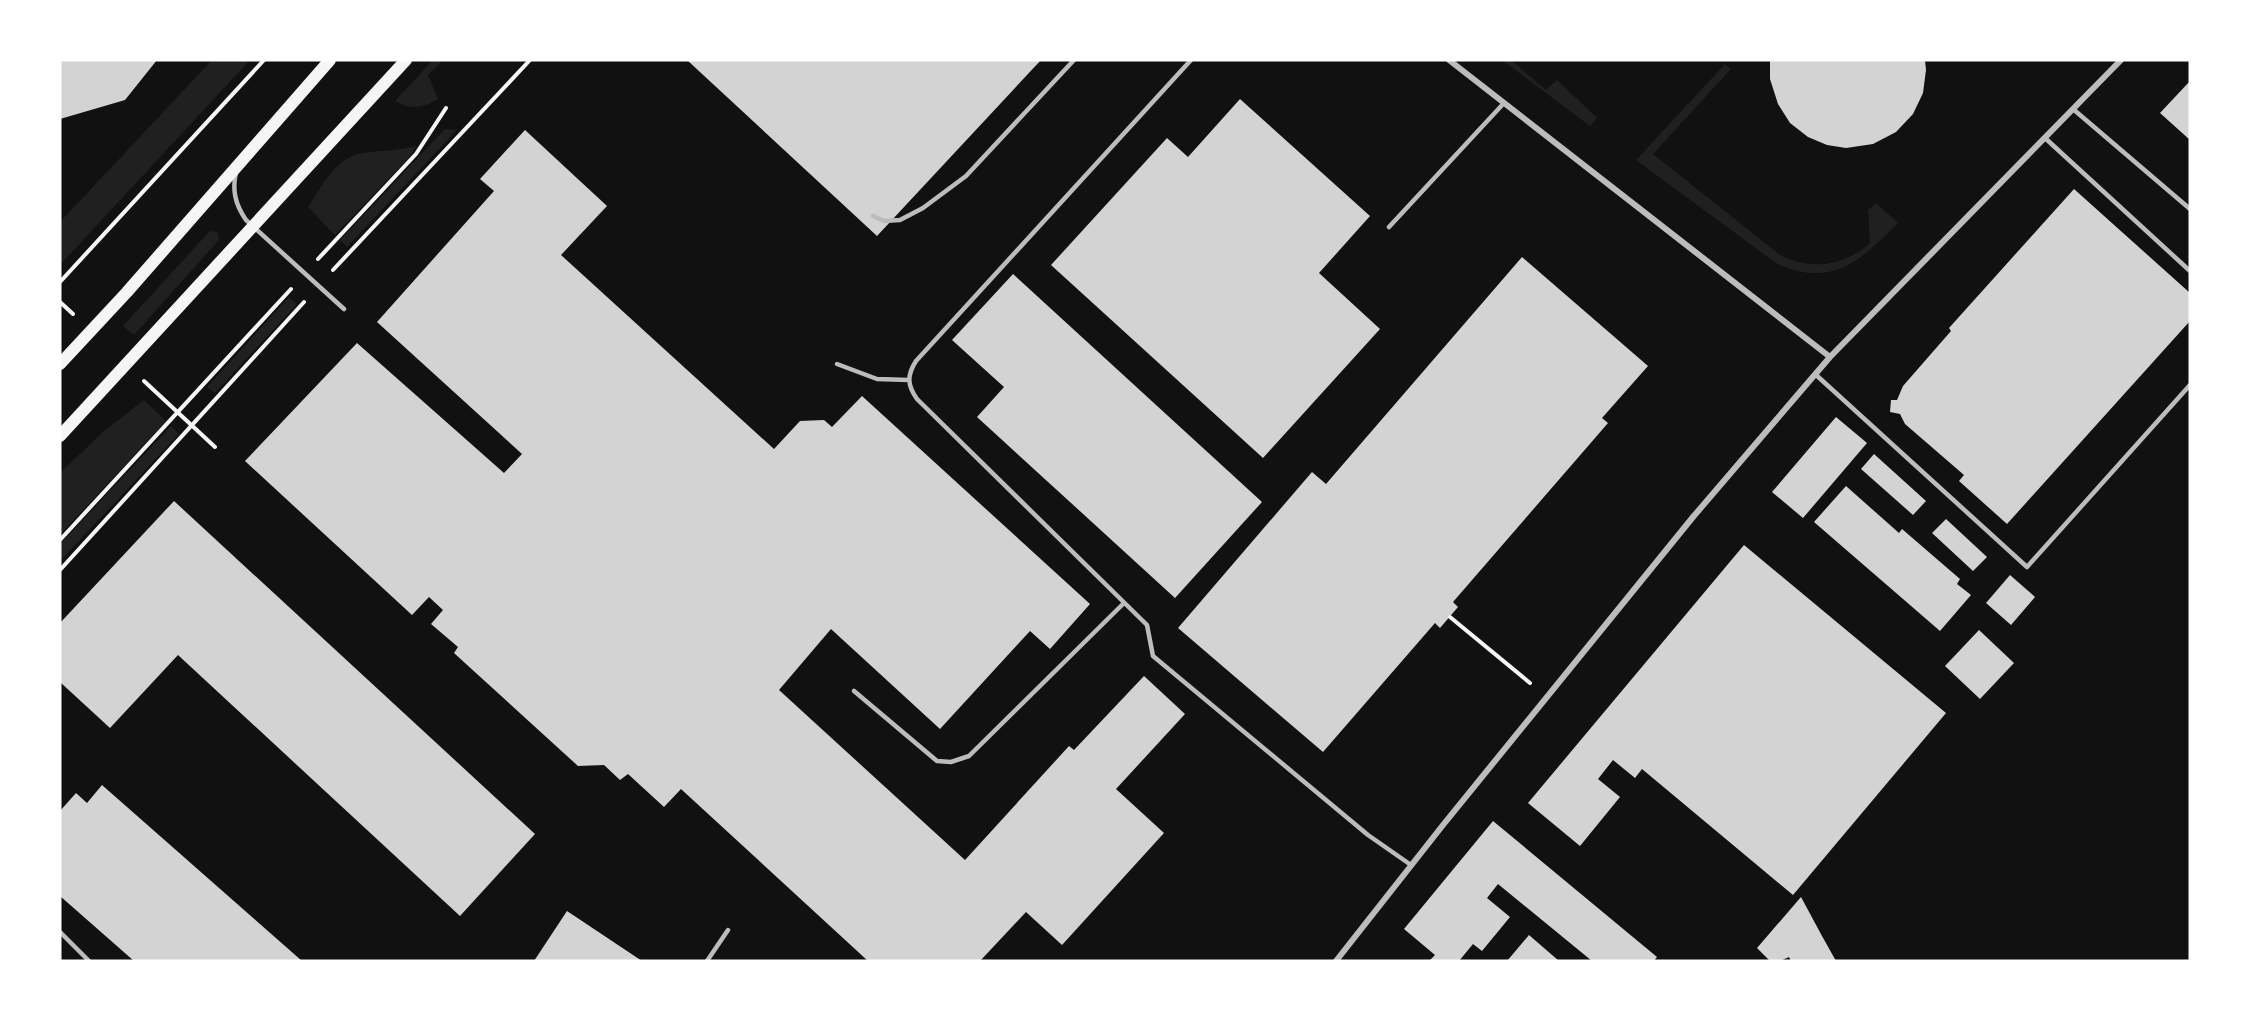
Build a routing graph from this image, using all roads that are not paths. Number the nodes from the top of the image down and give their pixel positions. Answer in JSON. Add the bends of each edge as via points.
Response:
{"nodes":[{"id":1,"x":330,"y":60,"type":"edge"},
{"id":2,"x":406,"y":60,"type":"edge"},
{"id":3,"x":1074,"y":60,"type":"edge"},
{"id":4,"x":1191,"y":60,"type":"edge"},
{"id":5,"x":1449,"y":60,"type":"edge"},
{"id":6,"x":2121,"y":60,"type":"edge"},
{"id":7,"x":1504,"y":103,"type":"junction"},
{"id":8,"x":2073,"y":109,"type":"junction"},
{"id":9,"x":2044,"y":138,"type":"junction"},
{"id":10,"x":242,"y":161,"type":"junction"},
{"id":11,"x":2190,"y":209,"type":"edge"},
{"id":12,"x":873,"y":216,"type":"dead end"},
{"id":13,"x":253,"y":226,"type":"junction"},
{"id":14,"x":1389,"y":227,"type":"dead end"},
{"id":15,"x":2190,"y":271,"type":"edge"},
{"id":16,"x":344,"y":309,"type":"dead end"},
{"id":17,"x":1830,"y":357,"type":"junction"},
{"id":18,"x":60,"y":364,"type":"edge"},
{"id":19,"x":837,"y":364,"type":"dead end"},
{"id":20,"x":1815,"y":374,"type":"junction"},
{"id":21,"x":909,"y":380,"type":"junction"},
{"id":22,"x":2190,"y":385,"type":"edge"},
{"id":23,"x":60,"y":435,"type":"edge"},
{"id":24,"x":1124,"y":603,"type":"junction"},
{"id":25,"x":854,"y":691,"type":"dead end"},
{"id":26,"x":1411,"y":865,"type":"junction"},
{"id":27,"x":728,"y":930,"type":"dead end"},
{"id":28,"x":60,"y":932,"type":"edge"},
{"id":29,"x":89,"y":961,"type":"edge"},
{"id":30,"x":707,"y":961,"type":"edge"},
{"id":31,"x":1336,"y":961,"type":"edge"}],
"edges":[{"from":1,"to":10,"type":"main road"},
{"from":2,"to":13,"type":"main road"},
{"from":3,"to":12,"type":"lane","via":[[966,176],[900,220],[884,221]]},
{"from":4,"to":21,"type":"lane","via":[[916,361]]},
{"from":5,"to":7,"type":"street"},
{"from":6,"to":8,"type":"street"},
{"from":7,"to":14,"type":"lane"},
{"from":7,"to":17,"type":"street"},
{"from":8,"to":9,"type":"street"},
{"from":8,"to":11,"type":"lane"},
{"from":9,"to":15,"type":"lane"},
{"from":9,"to":17,"type":"street"},
{"from":10,"to":13,"type":"lane","via":[[236,173],[235,198],[239,210]]},
{"from":10,"to":18,"type":"main road"},
{"from":13,"to":16,"type":"lane"},
{"from":13,"to":23,"type":"main road"},
{"from":17,"to":20,"type":"street"},
{"from":19,"to":21,"type":"lane","via":[[878,379]]},
{"from":20,"to":22,"type":"lane","via":[[2027,567]]},
{"from":20,"to":26,"type":"street","via":[[1693,517]]},
{"from":21,"to":24,"type":"lane","via":[[917,399]]},
{"from":24,"to":25,"type":"lane","via":[[969,756],[951,762],[937,761]]},
{"from":24,"to":26,"type":"lane","via":[[1147,625],[1154,656],[1368,835]]},
{"from":26,"to":31,"type":"street"},
{"from":27,"to":30,"type":"lane"},
{"from":28,"to":29,"type":"lane"}]}
